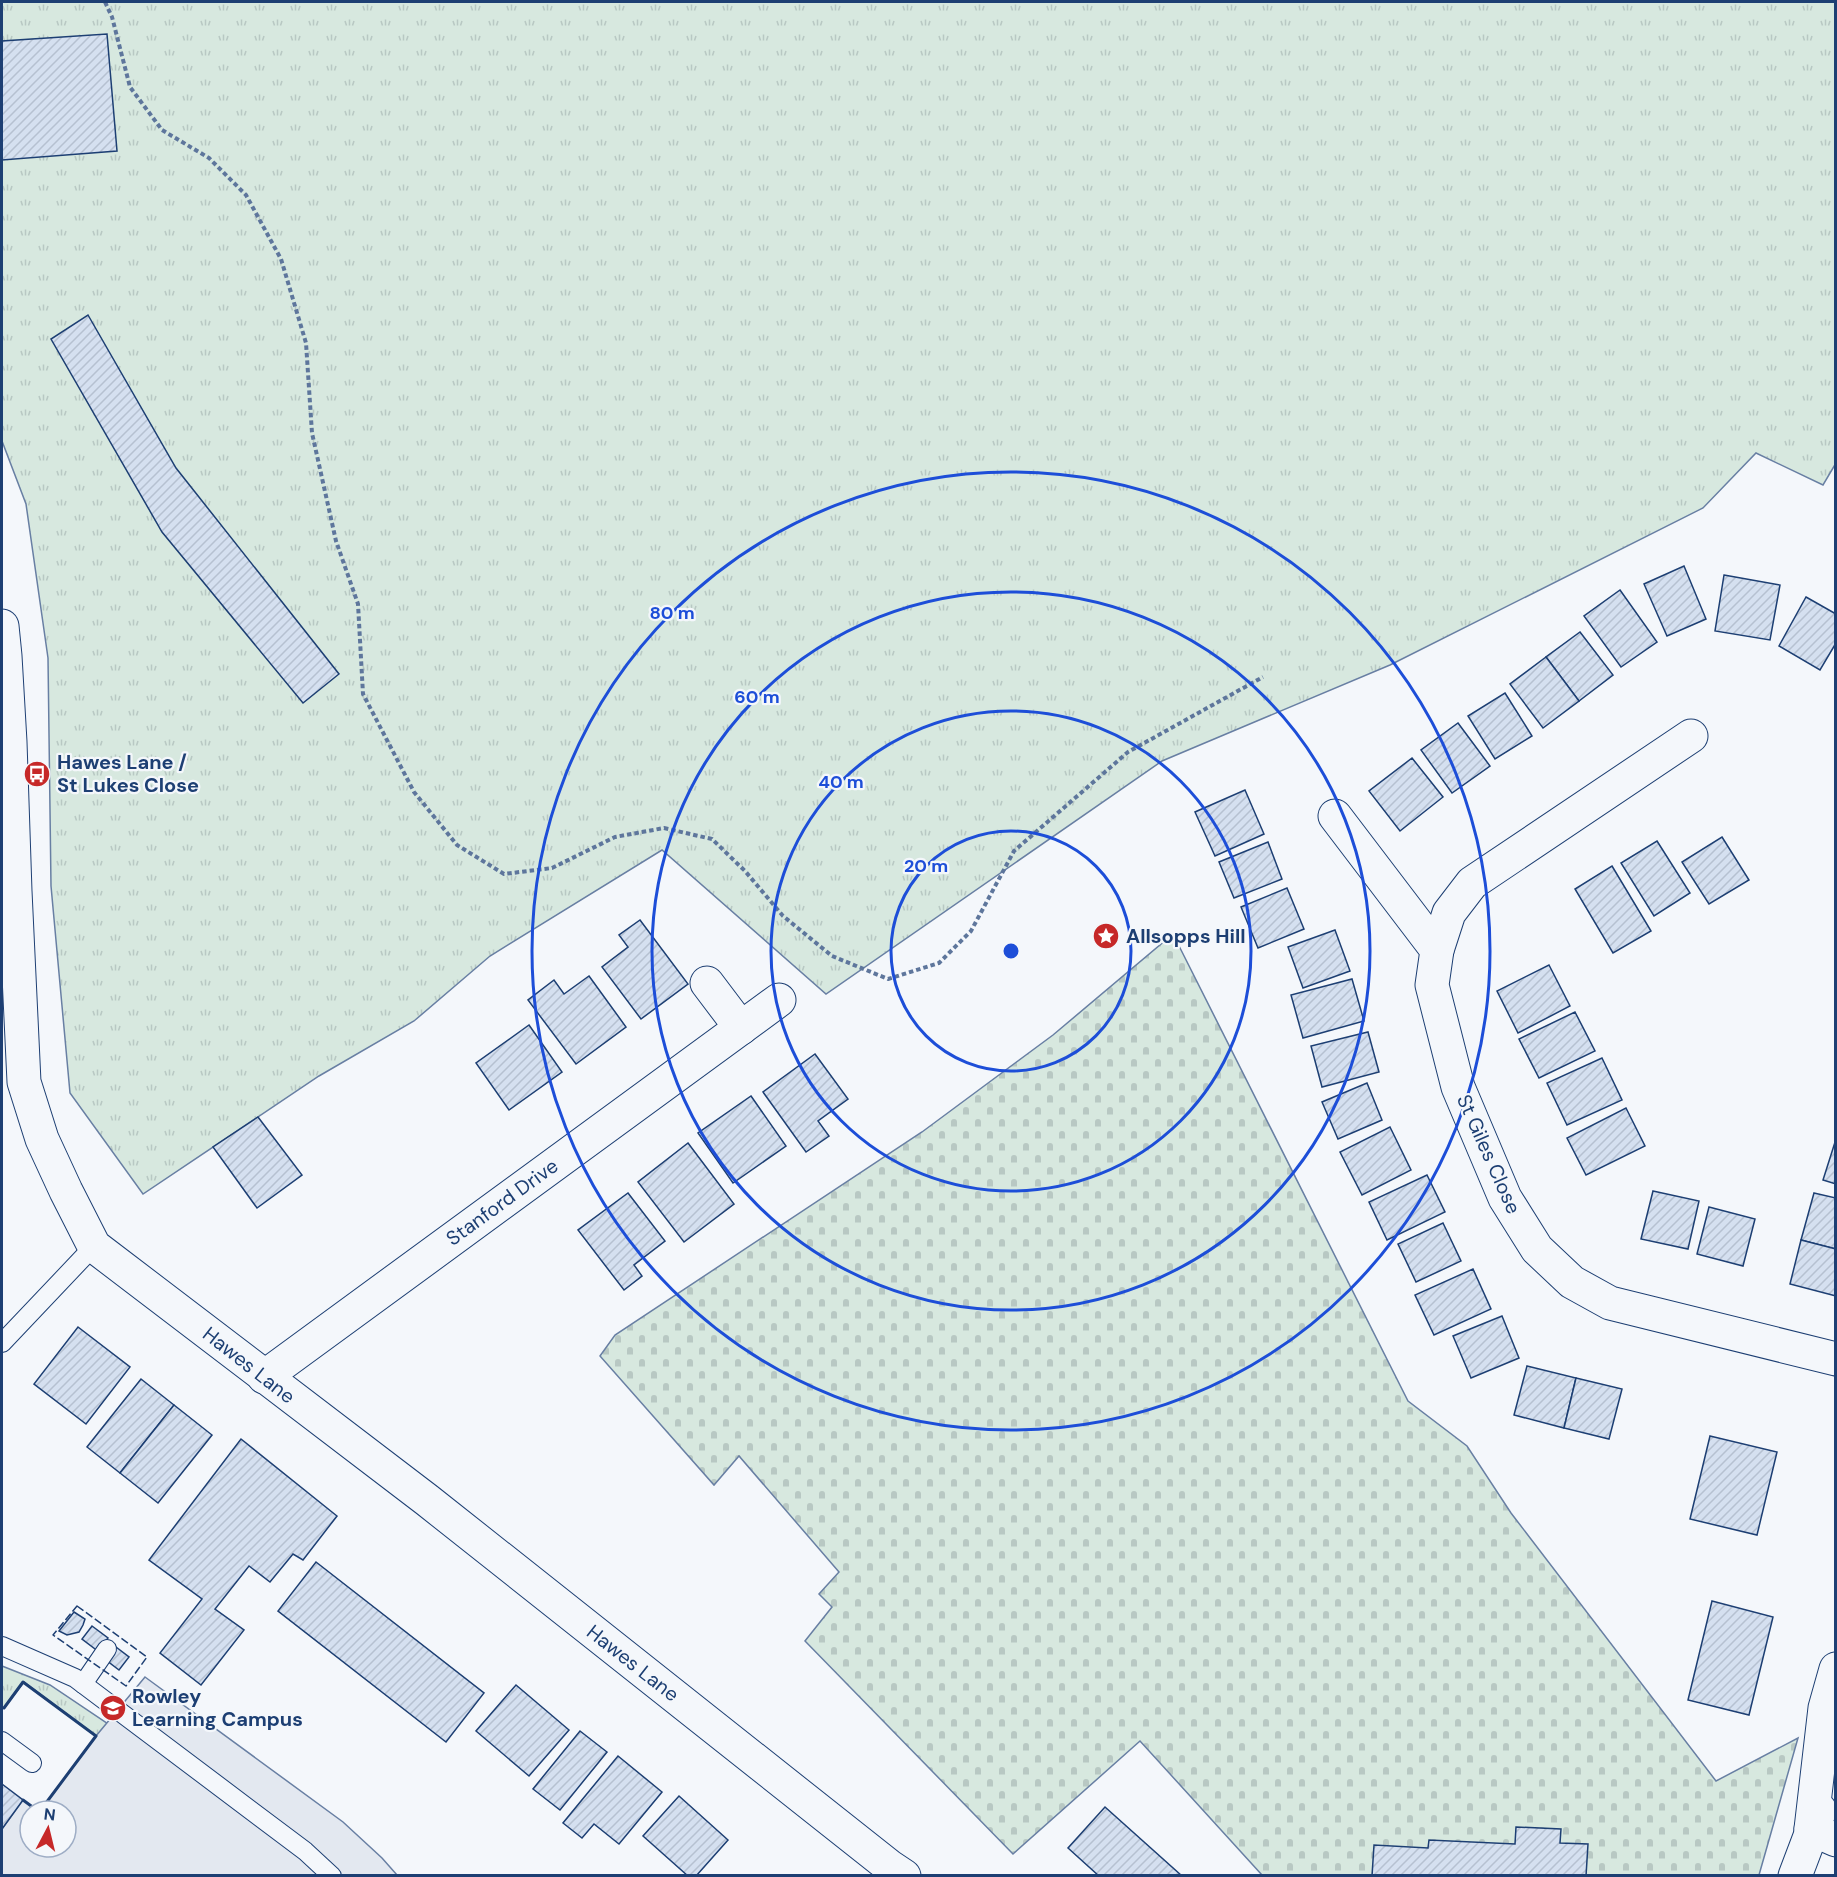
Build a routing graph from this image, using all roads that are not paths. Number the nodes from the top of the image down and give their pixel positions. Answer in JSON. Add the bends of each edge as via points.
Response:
{"nodes":[{"id":1,"x":2,"y":626,"type":"edge"},
{"id":2,"x":1691,"y":736,"type":"dead end"},
{"id":3,"x":1335,"y":816,"type":"dead end"},
{"id":4,"x":8,"y":891,"type":"edge"},
{"id":5,"x":1437,"y":950,"type":"junction"},
{"id":6,"x":707,"y":983,"type":"dead end"},
{"id":7,"x":779,"y":1000,"type":"dead end"},
{"id":8,"x":741,"y":1028,"type":"junction"},
{"id":9,"x":94,"y":1246,"type":"junction"},
{"id":10,"x":2,"y":1343,"type":"edge"},
{"id":11,"x":1836,"y":1359,"type":"edge"},
{"id":12,"x":264,"y":1377,"type":"junction"},
{"id":13,"x":2,"y":1646,"type":"edge"},
{"id":14,"x":107,"y":1649,"type":"dead end"},
{"id":15,"x":1836,"y":1669,"type":"edge"},
{"id":16,"x":83,"y":1684,"type":"junction"},
{"id":17,"x":2,"y":1741,"type":"edge"},
{"id":18,"x":33,"y":1764,"type":"dead end"},
{"id":19,"x":1836,"y":1775,"type":"edge"},
{"id":20,"x":1823,"y":1834,"type":"edge"},
{"id":21,"x":332,"y":1875,"type":"edge"},
{"id":22,"x":904,"y":1875,"type":"edge"},
{"id":23,"x":1795,"y":1875,"type":"edge"}],
"edges":[{"from":1,"to":4,"type":"street","name":"Hawes Lane","via":[[10,742]]},
{"from":2,"to":5,"type":"street","name":"St Giles Close","via":[[1472,883],[1449,913]]},
{"from":3,"to":5,"type":"street"},
{"from":4,"to":9,"type":"street","name":"Hawes Lane","via":[[24,1082],[42,1139]]},
{"from":5,"to":11,"type":"street","name":"St Giles Close","via":[[1432,985],[1458,1086],[1505,1198],[1537,1249],[1572,1282],[1610,1303]]},
{"from":6,"to":8,"type":"street"},
{"from":7,"to":8,"type":"street","name":"Stanford Drive"},
{"from":8,"to":12,"type":"street","name":"Stanford Drive"},
{"from":9,"to":10,"type":"lane"},
{"from":9,"to":12,"type":"street","name":"Hawes Lane"},
{"from":12,"to":22,"type":"street","name":"Hawes Lane","via":[[427,1500]]},
{"from":13,"to":16,"type":"lane","via":[[52,1666]]},
{"from":14,"to":16,"type":"lane"},
{"from":15,"to":20,"type":"street","via":[[1825,1708]]},
{"from":16,"to":21,"type":"lane"},
{"from":17,"to":18,"type":"lane"},
{"from":19,"to":20,"type":"street"},
{"from":20,"to":23,"type":"street"}]}
